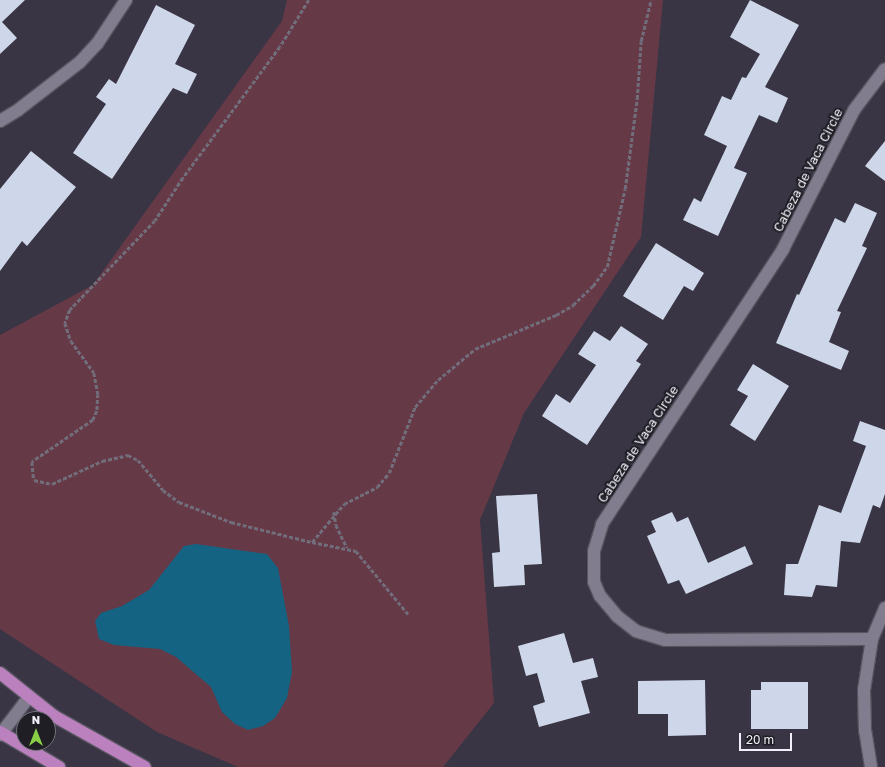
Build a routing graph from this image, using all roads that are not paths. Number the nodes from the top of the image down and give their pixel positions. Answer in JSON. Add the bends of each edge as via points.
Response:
{"nodes":[{"id":1,"x":126,"y":0,"type":"edge"},
{"id":2,"x":885,"y":69,"type":"edge"},
{"id":3,"x":0,"y":121,"type":"edge"},
{"id":4,"x":885,"y":608,"type":"edge"},
{"id":5,"x":872,"y":639,"type":"junction"},
{"id":6,"x":0,"y":673,"type":"edge"},
{"id":7,"x":29,"y":697,"type":"junction"},
{"id":8,"x":0,"y":733,"type":"edge"},
{"id":9,"x":58,"y":767,"type":"edge"},
{"id":10,"x":145,"y":767,"type":"edge"},
{"id":11,"x":870,"y":767,"type":"edge"}],
"edges":[{"from":1,"to":3,"type":"street","via":[[97,44],[80,62]]},
{"from":2,"to":5,"type":"street","name":"Cabeza de Vaca Circle","via":[[854,110],[783,249],[602,524],[594,551],[594,582],[600,596],[617,616],[636,631],[664,640]]},
{"from":4,"to":5,"type":"street"},
{"from":5,"to":11,"type":"street","via":[[864,690],[865,731]]},
{"from":6,"to":7,"type":"main road"},
{"from":7,"to":8,"type":"street"},
{"from":7,"to":10,"type":"main road","via":[[54,716]]},
{"from":8,"to":9,"type":"main road"}]}
